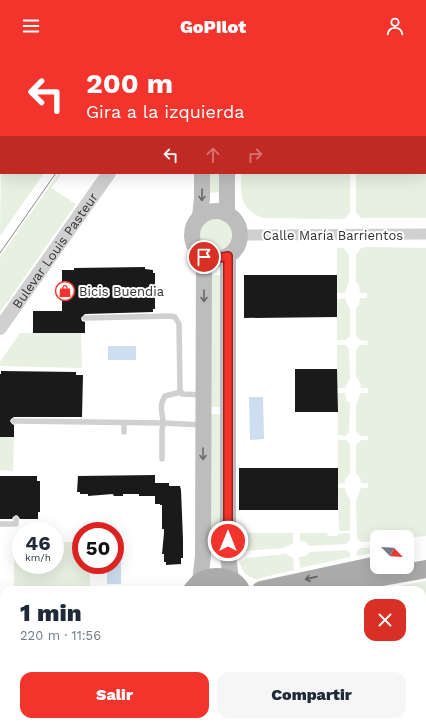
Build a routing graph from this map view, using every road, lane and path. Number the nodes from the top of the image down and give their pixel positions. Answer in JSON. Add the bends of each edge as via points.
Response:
{"nodes":[{"id":1,"x":108,"y":174,"type":"edge"},
{"id":2,"x":202,"y":174,"type":"edge"},
{"id":3,"x":226,"y":174,"type":"edge"},
{"id":4,"x":227,"y":214,"type":"junction"},
{"id":5,"x":200,"y":217,"type":"junction"},
{"id":6,"x":426,"y":234,"type":"edge"},
{"id":7,"x":240,"y":235,"type":"junction"},
{"id":8,"x":228,"y":256,"type":"junction"},
{"id":9,"x":204,"y":257,"type":"junction"},
{"id":10,"x":84,"y":318,"type":"dead end"},
{"id":11,"x":0,"y":328,"type":"edge"},
{"id":12,"x":181,"y":392,"type":"junction"},
{"id":13,"x":203,"y":395,"type":"junction"},
{"id":14,"x":14,"y":421,"type":"dead end"},
{"id":15,"x":124,"y":423,"type":"junction"},
{"id":16,"x":163,"y":423,"type":"junction"},
{"id":17,"x":203,"y":425,"type":"junction"},
{"id":18,"x":124,"y":432,"type":"dead end"},
{"id":19,"x":162,"y":459,"type":"dead end"},
{"id":20,"x":16,"y":519,"type":"dead end"},
{"id":21,"x":0,"y":524,"type":"edge"},
{"id":22,"x":426,"y":556,"type":"edge"},
{"id":23,"x":414,"y":558,"type":"edge"},
{"id":24,"x":370,"y":567,"type":"edge"},
{"id":25,"x":426,"y":569,"type":"edge"},
{"id":26,"x":236,"y":585,"type":"edge"},
{"id":27,"x":196,"y":586,"type":"edge"},
{"id":28,"x":280,"y":586,"type":"edge"},
{"id":29,"x":331,"y":586,"type":"edge"}],
"edges":[{"from":1,"to":11,"type":"street","name":"Bulevar Louis Pasteur"},
{"from":2,"to":5,"type":"main road","one_way":true},
{"from":3,"to":4,"type":"main road"},
{"from":4,"to":5,"type":"main road","via":[[219,211],[208,212]]},
{"from":4,"to":7,"type":"main road","via":[[234,219]]},
{"from":5,"to":9,"type":"main road","via":[[194,225],[192,234],[193,244]]},
{"from":6,"to":7,"type":"street","name":"Calle María Barrientos"},
{"from":7,"to":8,"type":"main road","via":[[237,245]]},
{"from":8,"to":9,"type":"main road","via":[[214,259]]},
{"from":8,"to":26,"type":"main road","via":[[228,556]]},
{"from":9,"to":13,"type":"main road","one_way":true},
{"from":10,"to":12,"type":"lane","via":[[175,317],[179,324]]},
{"from":12,"to":13,"type":"lane"},
{"from":12,"to":16,"type":"lane","via":[[165,396],[160,410]]},
{"from":13,"to":17,"type":"main road"},
{"from":14,"to":15,"type":"lane"},
{"from":15,"to":16,"type":"lane"},
{"from":15,"to":18,"type":"lane"},
{"from":16,"to":17,"type":"lane"},
{"from":16,"to":19,"type":"lane"},
{"from":17,"to":27,"type":"main road","one_way":true,"via":[[203,556]]},
{"from":20,"to":21,"type":"lane","via":[[16,524]]},
{"from":22,"to":23,"type":"main road"},
{"from":24,"to":28,"type":"main road","one_way":true},
{"from":25,"to":29,"type":"main road"},
{"from":26,"to":27,"type":"main road","via":[[220,577],[209,578]]}]}
